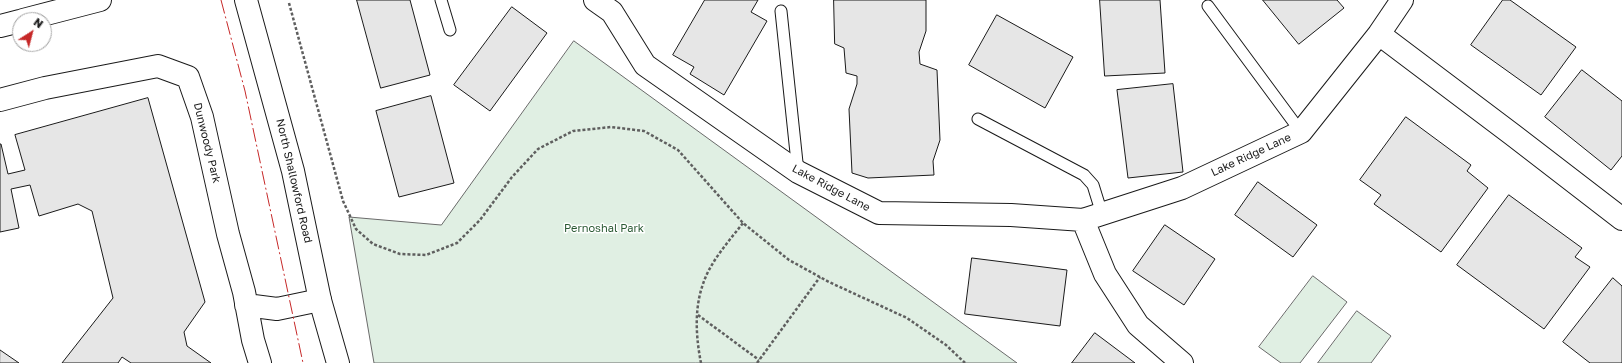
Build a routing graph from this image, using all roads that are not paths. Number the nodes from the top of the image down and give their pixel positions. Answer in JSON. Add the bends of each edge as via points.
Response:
{"nodes":[{"id":1,"x":100,"y":0,"type":"edge"},
{"id":2,"x":246,"y":0,"type":"edge"},
{"id":3,"x":441,"y":0,"type":"edge"},
{"id":4,"x":595,"y":0,"type":"edge"},
{"id":5,"x":1402,"y":0,"type":"edge"},
{"id":6,"x":1208,"y":6,"type":"dead end"},
{"id":7,"x":781,"y":11,"type":"dead end"},
{"id":8,"x":52,"y":12,"type":"edge"},
{"id":9,"x":12,"y":23,"type":"edge"},
{"id":10,"x":0,"y":26,"type":"edge"},
{"id":11,"x":450,"y":30,"type":"dead end"},
{"id":12,"x":1379,"y":34,"type":"junction"},
{"id":13,"x":0,"y":100,"type":"edge"},
{"id":14,"x":978,"y":119,"type":"dead end"},
{"id":15,"x":1301,"y":132,"type":"junction"},
{"id":16,"x":798,"y":172,"type":"junction"},
{"id":17,"x":1093,"y":217,"type":"junction"},
{"id":18,"x":1622,"y":219,"type":"edge"},
{"id":19,"x":320,"y":300,"type":"junction"},
{"id":20,"x":246,"y":305,"type":"junction"},
{"id":21,"x":260,"y":363,"type":"edge"},
{"id":22,"x":338,"y":363,"type":"edge"},
{"id":23,"x":1182,"y":363,"type":"edge"}],
"edges":[{"from":1,"to":8,"type":"street"},
{"from":2,"to":19,"type":"street","name":"North Shallowford Road","via":[[293,171]]},
{"from":3,"to":11,"type":"lane"},
{"from":4,"to":16,"type":"street","name":"Lake Ridge Lane","via":[[612,12],[645,65]]},
{"from":5,"to":12,"type":"street","name":"Lake Ridge Lane"},
{"from":6,"to":15,"type":"lane"},
{"from":7,"to":16,"type":"lane"},
{"from":9,"to":10,"type":"street"},
{"from":12,"to":15,"type":"street","name":"Lake Ridge Lane"},
{"from":12,"to":18,"type":"street"},
{"from":13,"to":20,"type":"street","name":"Dunwoody Park","via":[[45,88],[158,66],[188,78],[202,117]]},
{"from":14,"to":17,"type":"lane","via":[[1084,175],[1093,185]]},
{"from":15,"to":17,"type":"street","name":"Lake Ridge Lane","via":[[1182,188]]},
{"from":16,"to":17,"type":"street","name":"Lake Ridge Lane","via":[[879,213]]},
{"from":17,"to":23,"type":"street","via":[[1105,274],[1138,325]]},
{"from":19,"to":20,"type":"street","via":[[277,308]]},
{"from":19,"to":22,"type":"street","name":"North Shallowford Road"},
{"from":20,"to":21,"type":"street","name":"Dunwoody Park"}]}
